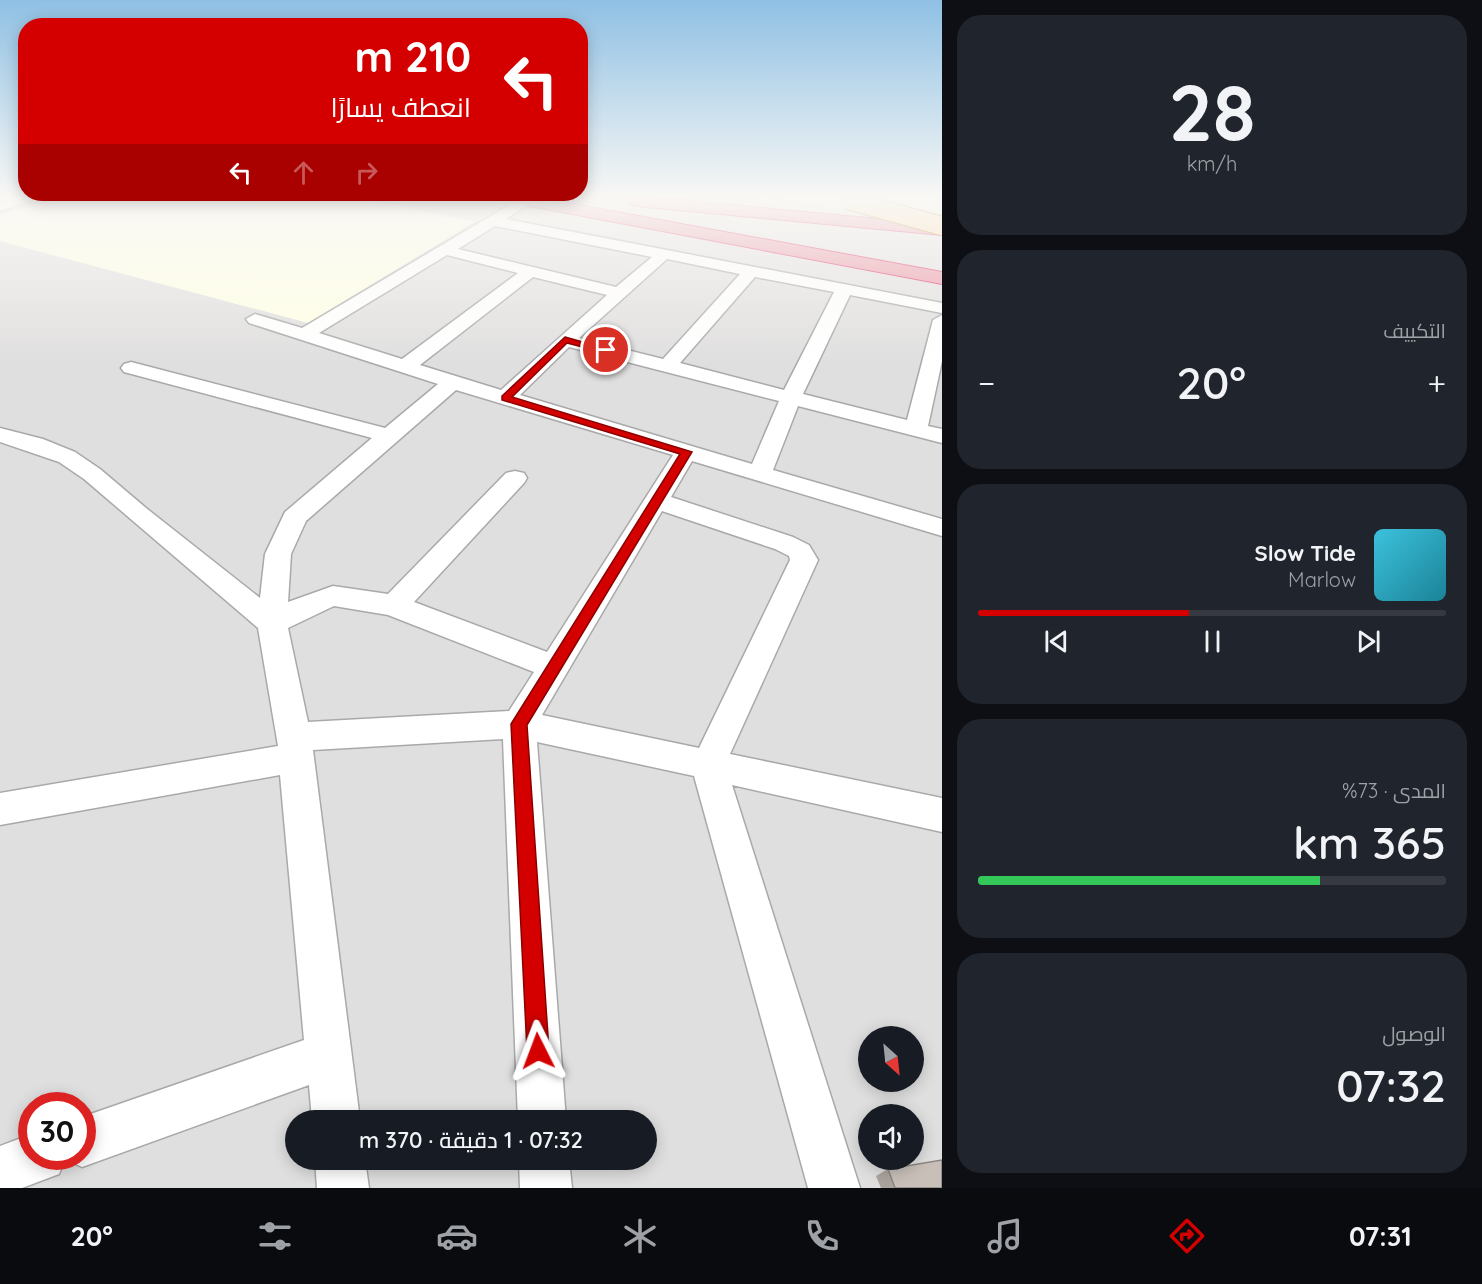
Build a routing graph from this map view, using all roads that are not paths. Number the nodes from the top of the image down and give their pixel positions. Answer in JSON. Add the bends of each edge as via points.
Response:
{"nodes":[{"id":1,"x":438,"y":253,"type":"edge"},
{"id":2,"x":457,"y":253,"type":"edge"},
{"id":3,"x":809,"y":253,"type":"edge"},
{"id":4,"x":664,"y":254,"type":"joint"},
{"id":5,"x":751,"y":271,"type":"junction"},
{"id":6,"x":529,"y":272,"type":"junction"},
{"id":7,"x":942,"y":278,"type":"edge"},
{"id":8,"x":844,"y":289,"type":"junction"},
{"id":9,"x":620,"y":293,"type":"junction"},
{"id":10,"x":942,"y":308,"type":"edge"},
{"id":11,"x":255,"y":319,"type":"dead end"},
{"id":12,"x":942,"y":320,"type":"edge"},
{"id":13,"x":305,"y":334,"type":"junction"},
{"id":14,"x":565,"y":340,"type":"junction"},
{"id":15,"x":668,"y":365,"type":"junction"},
{"id":16,"x":405,"y":367,"type":"junction"},
{"id":17,"x":131,"y":368,"type":"dead end"},
{"id":18,"x":453,"y":382,"type":"junction"},
{"id":19,"x":791,"y":397,"type":"junction"},
{"id":20,"x":506,"y":398,"type":"junction"},
{"id":21,"x":916,"y":429,"type":"junction"},
{"id":22,"x":0,"y":435,"type":"edge"},
{"id":23,"x":387,"y":435,"type":"junction"},
{"id":24,"x":942,"y":436,"type":"edge"},
{"id":25,"x":686,"y":452,"type":"junction"},
{"id":26,"x":760,"y":473,"type":"junction"},
{"id":27,"x":515,"y":478,"type":"dead end"},
{"id":28,"x":656,"y":501,"type":"junction"},
{"id":29,"x":942,"y":528,"type":"edge"},
{"id":30,"x":394,"y":606,"type":"junction"},
{"id":31,"x":272,"y":623,"type":"junction"},
{"id":32,"x":554,"y":667,"type":"junction"},
{"id":33,"x":519,"y":724,"type":"junction"},
{"id":34,"x":296,"y":747,"type":"junction"},
{"id":35,"x":708,"y":765,"type":"junction"},
{"id":36,"x":0,"y":809,"type":"edge"},
{"id":37,"x":941,"y":811,"type":"edge"},
{"id":38,"x":329,"y":1055,"type":"junction"},
{"id":39,"x":335,"y":1110,"type":"edge"},
{"id":40,"x":541,"y":1110,"type":"edge"},
{"id":41,"x":96,"y":1137,"type":"edge"},
{"id":42,"x":18,"y":1164,"type":"edge"},
{"id":43,"x":341,"y":1170,"type":"edge"},
{"id":44,"x":545,"y":1170,"type":"edge"},
{"id":45,"x":0,"y":1171,"type":"edge"},
{"id":46,"x":343,"y":1188,"type":"edge"},
{"id":47,"x":546,"y":1188,"type":"edge"},
{"id":48,"x":834,"y":1188,"type":"edge"}],
"edges":[{"from":1,"to":13,"type":"street"},
{"from":2,"to":6,"type":"street"},
{"from":3,"to":7,"type":"highway"},
{"from":4,"to":5,"type":"street"},
{"from":4,"to":9,"type":"street"},
{"from":5,"to":8,"type":"street"},
{"from":5,"to":15,"type":"street"},
{"from":6,"to":9,"type":"street"},
{"from":6,"to":16,"type":"street"},
{"from":8,"to":10,"type":"street"},
{"from":8,"to":19,"type":"street"},
{"from":9,"to":14,"type":"street"},
{"from":11,"to":13,"type":"street"},
{"from":12,"to":21,"type":"street"},
{"from":13,"to":16,"type":"street"},
{"from":14,"to":15,"type":"street"},
{"from":14,"to":20,"type":"street"},
{"from":15,"to":19,"type":"street"},
{"from":16,"to":18,"type":"street"},
{"from":17,"to":23,"type":"street"},
{"from":18,"to":20,"type":"street"},
{"from":18,"to":23,"type":"street"},
{"from":19,"to":21,"type":"street"},
{"from":19,"to":26,"type":"street"},
{"from":20,"to":25,"type":"street"},
{"from":21,"to":24,"type":"street"},
{"from":22,"to":31,"type":"street","via":[[67,457],[92,474]]},
{"from":23,"to":31,"type":"street","via":[[294,518],[278,554]]},
{"from":25,"to":26,"type":"street"},
{"from":25,"to":28,"type":"street"},
{"from":26,"to":29,"type":"street"},
{"from":27,"to":30,"type":"street"},
{"from":28,"to":32,"type":"street"},
{"from":28,"to":35,"type":"street","via":[[784,543],[800,551],[804,560]]},
{"from":30,"to":31,"type":"street","via":[[333,596]]},
{"from":30,"to":32,"type":"street"},
{"from":31,"to":34,"type":"street"},
{"from":32,"to":33,"type":"street"},
{"from":33,"to":34,"type":"street"},
{"from":33,"to":35,"type":"street"},
{"from":33,"to":40,"type":"street"},
{"from":34,"to":36,"type":"street"},
{"from":34,"to":38,"type":"street"},
{"from":35,"to":37,"type":"street"},
{"from":35,"to":48,"type":"street"},
{"from":38,"to":39,"type":"street"},
{"from":38,"to":41,"type":"street"},
{"from":42,"to":45,"type":"street"},
{"from":43,"to":46,"type":"street"},
{"from":44,"to":47,"type":"street"}]}
